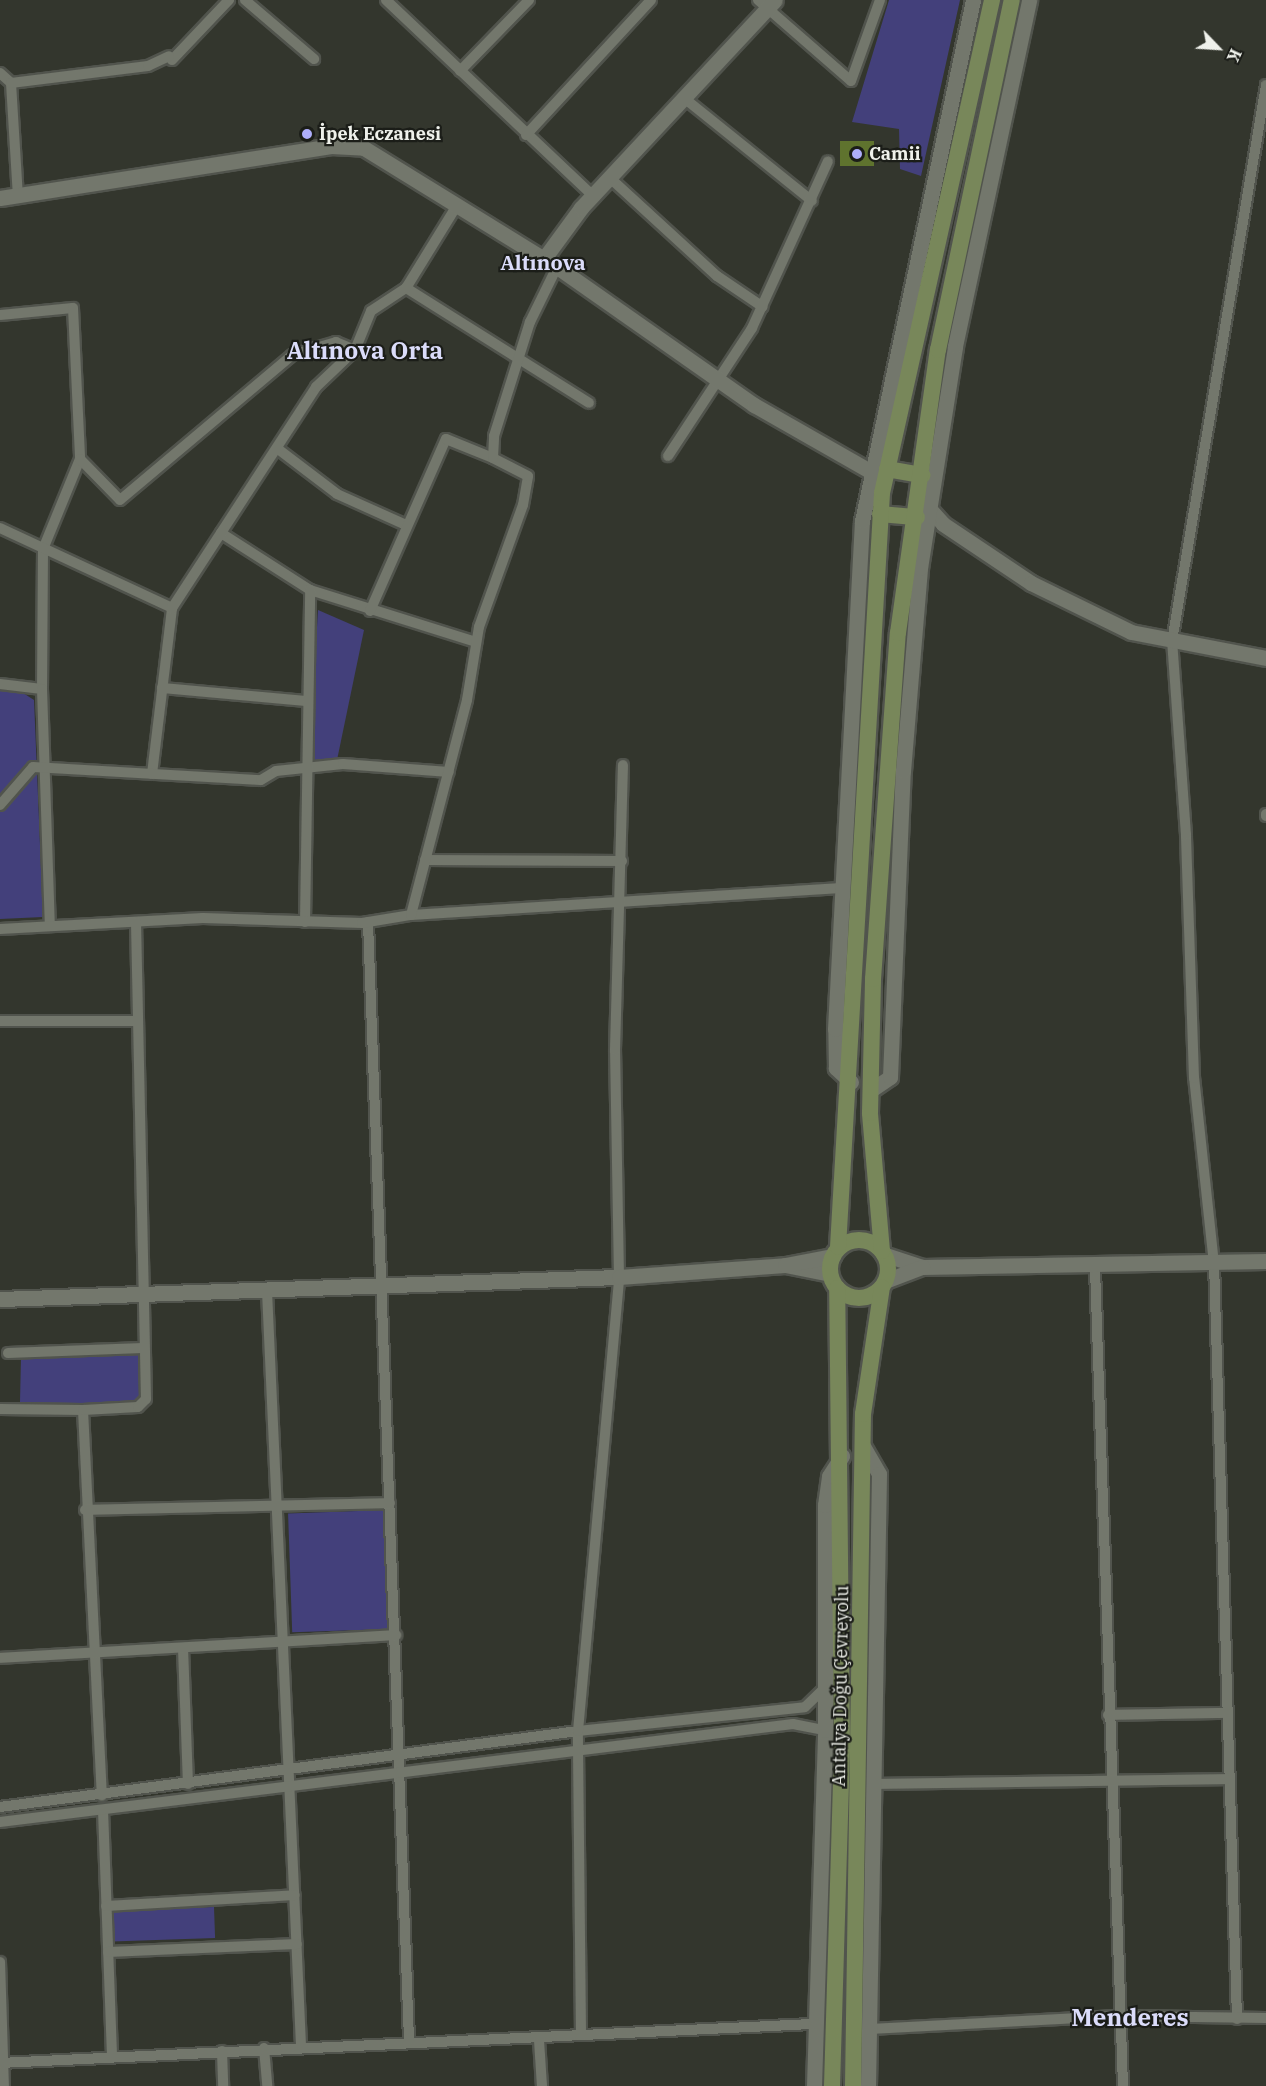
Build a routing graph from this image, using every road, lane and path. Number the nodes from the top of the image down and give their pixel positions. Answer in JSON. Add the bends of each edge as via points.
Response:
{"nodes":[{"id":1,"x":230,"y":0,"type":"edge"},
{"id":2,"x":245,"y":0,"type":"edge"},
{"id":3,"x":386,"y":0,"type":"edge"},
{"id":4,"x":529,"y":0,"type":"edge"},
{"id":5,"x":651,"y":0,"type":"edge"},
{"id":6,"x":880,"y":0,"type":"edge"},
{"id":7,"x":973,"y":0,"type":"edge"},
{"id":8,"x":992,"y":0,"type":"edge"},
{"id":9,"x":1012,"y":0,"type":"edge"},
{"id":10,"x":1029,"y":0,"type":"edge"},
{"id":11,"x":767,"y":3,"type":"edge"},
{"id":12,"x":314,"y":59,"type":"dead end"},
{"id":13,"x":460,"y":71,"type":"junction"},
{"id":14,"x":0,"y":73,"type":"edge"},
{"id":15,"x":11,"y":83,"type":"junction"},
{"id":16,"x":1266,"y":85,"type":"edge"},
{"id":17,"x":684,"y":98,"type":"junction"},
{"id":18,"x":1265,"y":103,"type":"edge"},
{"id":19,"x":526,"y":135,"type":"junction"},
{"id":20,"x":828,"y":161,"type":"dead end"},
{"id":21,"x":610,"y":178,"type":"junction"},
{"id":22,"x":18,"y":196,"type":"junction"},
{"id":23,"x":593,"y":196,"type":"junction"},
{"id":24,"x":0,"y":198,"type":"edge"},
{"id":25,"x":812,"y":201,"type":"junction"},
{"id":26,"x":456,"y":207,"type":"junction"},
{"id":27,"x":543,"y":260,"type":"junction"},
{"id":28,"x":557,"y":267,"type":"junction"},
{"id":29,"x":406,"y":288,"type":"junction"},
{"id":30,"x":763,"y":307,"type":"junction"},
{"id":31,"x":0,"y":315,"type":"edge"},
{"id":32,"x":355,"y":350,"type":"junction"},
{"id":33,"x":518,"y":355,"type":"junction"},
{"id":34,"x":719,"y":380,"type":"junction"},
{"id":35,"x":590,"y":402,"type":"dead end"},
{"id":36,"x":278,"y":449,"type":"junction"},
{"id":37,"x":668,"y":456,"type":"dead end"},
{"id":38,"x":493,"y":458,"type":"junction"},
{"id":39,"x":80,"y":459,"type":"junction"},
{"id":40,"x":882,"y":474,"type":"junction"},
{"id":41,"x":922,"y":475,"type":"junction"},
{"id":42,"x":922,"y":509,"type":"junction"},
{"id":43,"x":880,"y":514,"type":"junction"},
{"id":44,"x":406,"y":525,"type":"junction"},
{"id":45,"x":0,"y":528,"type":"edge"},
{"id":46,"x":221,"y":533,"type":"junction"},
{"id":47,"x":43,"y":549,"type":"junction"},
{"id":48,"x":310,"y":590,"type":"junction"},
{"id":49,"x":172,"y":608,"type":"junction"},
{"id":50,"x":370,"y":611,"type":"junction"},
{"id":51,"x":1172,"y":641,"type":"junction"},
{"id":52,"x":477,"y":642,"type":"junction"},
{"id":53,"x":1266,"y":658,"type":"edge"},
{"id":54,"x":0,"y":684,"type":"edge"},
{"id":55,"x":162,"y":688,"type":"junction"},
{"id":56,"x":42,"y":689,"type":"junction"},
{"id":57,"x":306,"y":701,"type":"junction"},
{"id":58,"x":623,"y":765,"type":"dead end"},
{"id":59,"x":304,"y":768,"type":"junction"},
{"id":60,"x":45,"y":770,"type":"junction"},
{"id":61,"x":449,"y":772,"type":"junction"},
{"id":62,"x":152,"y":774,"type":"junction"},
{"id":63,"x":0,"y":805,"type":"edge"},
{"id":64,"x":425,"y":860,"type":"junction"},
{"id":65,"x":622,"y":861,"type":"junction"},
{"id":66,"x":842,"y":888,"type":"junction"},
{"id":67,"x":622,"y":903,"type":"junction"},
{"id":68,"x":411,"y":915,"type":"junction"},
{"id":69,"x":136,"y":922,"type":"junction"},
{"id":70,"x":304,"y":922,"type":"junction"},
{"id":71,"x":368,"y":922,"type":"junction"},
{"id":72,"x":50,"y":926,"type":"junction"},
{"id":73,"x":0,"y":928,"type":"edge"},
{"id":74,"x":0,"y":1021,"type":"edge"},
{"id":75,"x":137,"y":1021,"type":"junction"},
{"id":76,"x":851,"y":1082,"type":"junction"},
{"id":77,"x":836,"y":1252,"type":"junction"},
{"id":78,"x":882,"y":1252,"type":"junction"},
{"id":79,"x":1266,"y":1261,"type":"edge"},
{"id":80,"x":1215,"y":1264,"type":"junction"},
{"id":81,"x":785,"y":1265,"type":"junction"},
{"id":82,"x":922,"y":1267,"type":"junction"},
{"id":83,"x":1095,"y":1268,"type":"junction"},
{"id":84,"x":620,"y":1277,"type":"junction"},
{"id":85,"x":834,"y":1281,"type":"junction"},
{"id":86,"x":884,"y":1284,"type":"junction"},
{"id":87,"x":382,"y":1288,"type":"junction"},
{"id":88,"x":267,"y":1291,"type":"junction"},
{"id":89,"x":141,"y":1294,"type":"junction"},
{"id":90,"x":0,"y":1299,"type":"edge"},
{"id":91,"x":143,"y":1348,"type":"junction"},
{"id":92,"x":8,"y":1353,"type":"dead end"},
{"id":93,"x":0,"y":1408,"type":"edge"},
{"id":94,"x":83,"y":1410,"type":"junction"},
{"id":95,"x":863,"y":1446,"type":"junction"},
{"id":96,"x":842,"y":1456,"type":"junction"},
{"id":97,"x":390,"y":1503,"type":"junction"},
{"id":98,"x":278,"y":1506,"type":"junction"},
{"id":99,"x":85,"y":1510,"type":"junction"},
{"id":100,"x":396,"y":1635,"type":"junction"},
{"id":101,"x":284,"y":1640,"type":"junction"},
{"id":102,"x":183,"y":1648,"type":"junction"},
{"id":103,"x":95,"y":1655,"type":"junction"},
{"id":104,"x":0,"y":1658,"type":"edge"},
{"id":105,"x":826,"y":1687,"type":"junction"},
{"id":106,"x":1227,"y":1713,"type":"junction"},
{"id":107,"x":1108,"y":1715,"type":"junction"},
{"id":108,"x":825,"y":1730,"type":"junction"},
{"id":109,"x":578,"y":1731,"type":"junction"},
{"id":110,"x":578,"y":1751,"type":"junction"},
{"id":111,"x":400,"y":1754,"type":"junction"},
{"id":112,"x":290,"y":1770,"type":"junction"},
{"id":113,"x":401,"y":1772,"type":"junction"},
{"id":114,"x":1111,"y":1779,"type":"junction"},
{"id":115,"x":1230,"y":1779,"type":"junction"},
{"id":116,"x":188,"y":1784,"type":"junction"},
{"id":117,"x":876,"y":1784,"type":"junction"},
{"id":118,"x":290,"y":1787,"type":"junction"},
{"id":119,"x":102,"y":1796,"type":"junction"},
{"id":120,"x":0,"y":1807,"type":"edge"},
{"id":121,"x":103,"y":1810,"type":"junction"},
{"id":122,"x":0,"y":1822,"type":"edge"},
{"id":123,"x":295,"y":1895,"type":"junction"},
{"id":124,"x":106,"y":1906,"type":"junction"},
{"id":125,"x":297,"y":1944,"type":"junction"},
{"id":126,"x":108,"y":1952,"type":"junction"},
{"id":127,"x":0,"y":1962,"type":"edge"},
{"id":128,"x":1122,"y":2016,"type":"junction"},
{"id":129,"x":1266,"y":2018,"type":"edge"},
{"id":130,"x":1237,"y":2019,"type":"junction"},
{"id":131,"x":813,"y":2024,"type":"junction"},
{"id":132,"x":870,"y":2029,"type":"junction"},
{"id":133,"x":581,"y":2034,"type":"junction"},
{"id":134,"x":538,"y":2040,"type":"junction"},
{"id":135,"x":409,"y":2042,"type":"junction"},
{"id":136,"x":301,"y":2045,"type":"junction"},
{"id":137,"x":264,"y":2048,"type":"junction"},
{"id":138,"x":222,"y":2051,"type":"junction"},
{"id":139,"x":112,"y":2056,"type":"junction"},
{"id":140,"x":1,"y":2063,"type":"edge"},
{"id":141,"x":4,"y":2086,"type":"edge"},
{"id":142,"x":223,"y":2086,"type":"edge"},
{"id":143,"x":267,"y":2086,"type":"edge"},
{"id":144,"x":542,"y":2086,"type":"edge"},
{"id":145,"x":814,"y":2086,"type":"edge"},
{"id":146,"x":832,"y":2086,"type":"edge"},
{"id":147,"x":854,"y":2086,"type":"edge"},
{"id":148,"x":868,"y":2086,"type":"edge"},
{"id":149,"x":1123,"y":2086,"type":"edge"}],
"edges":[{"from":1,"to":15,"type":"street","via":[[171,58],[148,66]]},
{"from":2,"to":12,"type":"street"},
{"from":3,"to":13,"type":"street"},
{"from":4,"to":13,"type":"street"},
{"from":5,"to":19,"type":"street"},
{"from":6,"to":11,"type":"street","via":[[851,81]]},
{"from":7,"to":40,"type":"street"},
{"from":8,"to":40,"type":"main road"},
{"from":9,"to":41,"type":"main road","via":[[938,350]]},
{"from":10,"to":42,"type":"street"},
{"from":11,"to":17,"type":"street"},
{"from":13,"to":19,"type":"street"},
{"from":14,"to":15,"type":"street"},
{"from":15,"to":22,"type":"street"},
{"from":16,"to":18,"type":"street"},
{"from":17,"to":21,"type":"street"},
{"from":17,"to":25,"type":"street"},
{"from":18,"to":51,"type":"street"},
{"from":19,"to":23,"type":"street"},
{"from":20,"to":25,"type":"street"},
{"from":21,"to":23,"type":"street"},
{"from":21,"to":30,"type":"street","via":[[717,276]]},
{"from":22,"to":24,"type":"street"},
{"from":22,"to":26,"type":"street","via":[[331,146],[364,148]]},
{"from":23,"to":27,"type":"street"},
{"from":25,"to":30,"type":"street"},
{"from":26,"to":27,"type":"street"},
{"from":26,"to":29,"type":"street"},
{"from":27,"to":28,"type":"street"},
{"from":28,"to":33,"type":"street"},
{"from":28,"to":34,"type":"street"},
{"from":29,"to":32,"type":"street","via":[[371,311]]},
{"from":29,"to":33,"type":"street"},
{"from":30,"to":34,"type":"street"},
{"from":31,"to":39,"type":"street","via":[[73,308]]},
{"from":32,"to":36,"type":"street","via":[[316,387]]},
{"from":32,"to":39,"type":"street","via":[[336,342],[292,355],[120,500]]},
{"from":33,"to":35,"type":"street"},
{"from":33,"to":38,"type":"street"},
{"from":34,"to":37,"type":"street"},
{"from":34,"to":40,"type":"street"},
{"from":36,"to":44,"type":"street","via":[[337,494]]},
{"from":36,"to":46,"type":"street"},
{"from":38,"to":44,"type":"street","via":[[446,439]]},
{"from":38,"to":52,"type":"street","via":[[528,476],[514,542]]},
{"from":39,"to":47,"type":"street"},
{"from":40,"to":41,"type":"main road"},
{"from":40,"to":43,"type":"main road"},
{"from":40,"to":66,"type":"street","via":[[862,522]]},
{"from":41,"to":42,"type":"main road"},
{"from":42,"to":43,"type":"main road"},
{"from":42,"to":51,"type":"street","via":[[1031,583],[1131,632]]},
{"from":42,"to":78,"type":"main road","via":[[888,741],[871,1090]]},
{"from":43,"to":76,"type":"main road"},
{"from":44,"to":50,"type":"street"},
{"from":45,"to":47,"type":"street"},
{"from":46,"to":48,"type":"street"},
{"from":46,"to":49,"type":"street"},
{"from":47,"to":49,"type":"street"},
{"from":47,"to":56,"type":"street"},
{"from":48,"to":50,"type":"street"},
{"from":48,"to":57,"type":"street"},
{"from":49,"to":55,"type":"street"},
{"from":50,"to":52,"type":"street"},
{"from":51,"to":53,"type":"street"},
{"from":51,"to":80,"type":"street","via":[[1186,835],[1194,1078]]},
{"from":52,"to":61,"type":"street"},
{"from":54,"to":56,"type":"street"},
{"from":55,"to":57,"type":"street"},
{"from":55,"to":62,"type":"street"},
{"from":56,"to":60,"type":"street"},
{"from":57,"to":59,"type":"street"},
{"from":58,"to":65,"type":"street"},
{"from":59,"to":61,"type":"street","via":[[343,764]]},
{"from":59,"to":62,"type":"street","via":[[261,780]]},
{"from":59,"to":70,"type":"street"},
{"from":60,"to":62,"type":"street"},
{"from":60,"to":63,"type":"street","via":[[33,767]]},
{"from":60,"to":72,"type":"street"},
{"from":61,"to":64,"type":"street"},
{"from":64,"to":65,"type":"street"},
{"from":64,"to":68,"type":"street"},
{"from":65,"to":67,"type":"street"},
{"from":66,"to":67,"type":"street"},
{"from":66,"to":76,"type":"street","via":[[836,1068]]},
{"from":67,"to":68,"type":"street"},
{"from":67,"to":84,"type":"street","via":[[615,1050]]},
{"from":68,"to":71,"type":"street"},
{"from":69,"to":70,"type":"street"},
{"from":69,"to":72,"type":"street"},
{"from":69,"to":75,"type":"street"},
{"from":70,"to":71,"type":"street"},
{"from":71,"to":87,"type":"street"},
{"from":72,"to":73,"type":"street"},
{"from":74,"to":75,"type":"street"},
{"from":75,"to":89,"type":"street"},
{"from":76,"to":77,"type":"main road"},
{"from":77,"to":78,"type":"main road","via":[[865,1241]]},
{"from":77,"to":81,"type":"street"},
{"from":77,"to":85,"type":"main road"},
{"from":78,"to":82,"type":"street"},
{"from":78,"to":86,"type":"main road"},
{"from":79,"to":80,"type":"street"},
{"from":80,"to":83,"type":"street"},
{"from":80,"to":106,"type":"street"},
{"from":81,"to":84,"type":"street"},
{"from":81,"to":85,"type":"street"},
{"from":82,"to":83,"type":"street"},
{"from":82,"to":86,"type":"street"},
{"from":83,"to":107,"type":"street"},
{"from":84,"to":87,"type":"street"},
{"from":84,"to":109,"type":"street"},
{"from":85,"to":86,"type":"main road","via":[[860,1298]]},
{"from":85,"to":96,"type":"main road","name":"Antalya Doğu Çevreyolu"},
{"from":86,"to":95,"type":"main road","name":"Antalya Doğu Çevreyolu"},
{"from":87,"to":88,"type":"street"},
{"from":87,"to":97,"type":"street"},
{"from":88,"to":89,"type":"street"},
{"from":88,"to":98,"type":"street"},
{"from":89,"to":90,"type":"street"},
{"from":89,"to":91,"type":"street"},
{"from":91,"to":92,"type":"street"},
{"from":91,"to":94,"type":"street","via":[[144,1404]]},
{"from":93,"to":94,"type":"street"},
{"from":94,"to":99,"type":"street"},
{"from":95,"to":117,"type":"street","via":[[879,1474]]},
{"from":95,"to":147,"type":"main road","name":"Antalya Doğu Çevreyolu"},
{"from":96,"to":105,"type":"street","via":[[829,1476],[825,1505]]},
{"from":96,"to":146,"type":"main road","name":"Antalya Doğu Çevreyolu","via":[[842,1748]]},
{"from":97,"to":98,"type":"street"},
{"from":97,"to":100,"type":"street"},
{"from":98,"to":99,"type":"street"},
{"from":98,"to":101,"type":"street"},
{"from":99,"to":103,"type":"street"},
{"from":100,"to":101,"type":"street"},
{"from":100,"to":111,"type":"street"},
{"from":101,"to":102,"type":"street"},
{"from":101,"to":112,"type":"street"},
{"from":102,"to":103,"type":"street"},
{"from":102,"to":116,"type":"street"},
{"from":103,"to":104,"type":"street"},
{"from":103,"to":119,"type":"street"},
{"from":105,"to":108,"type":"street"},
{"from":105,"to":109,"type":"street","via":[[805,1707]]},
{"from":106,"to":107,"type":"street"},
{"from":106,"to":115,"type":"street"},
{"from":107,"to":114,"type":"street"},
{"from":108,"to":110,"type":"street","via":[[793,1724]]},
{"from":108,"to":131,"type":"street"},
{"from":109,"to":110,"type":"street"},
{"from":109,"to":111,"type":"street"},
{"from":110,"to":113,"type":"street"},
{"from":110,"to":133,"type":"street"},
{"from":111,"to":112,"type":"street"},
{"from":111,"to":113,"type":"street"},
{"from":112,"to":116,"type":"street"},
{"from":112,"to":118,"type":"street"},
{"from":113,"to":118,"type":"street"},
{"from":113,"to":135,"type":"street"},
{"from":114,"to":115,"type":"street"},
{"from":114,"to":117,"type":"street"},
{"from":114,"to":128,"type":"street"},
{"from":115,"to":130,"type":"street"},
{"from":116,"to":119,"type":"street"},
{"from":117,"to":132,"type":"street"},
{"from":118,"to":121,"type":"street"},
{"from":118,"to":123,"type":"street"},
{"from":119,"to":120,"type":"street"},
{"from":121,"to":122,"type":"street"},
{"from":121,"to":124,"type":"street"},
{"from":123,"to":124,"type":"street"},
{"from":123,"to":125,"type":"street"},
{"from":124,"to":126,"type":"street"},
{"from":125,"to":126,"type":"street"},
{"from":125,"to":136,"type":"street"},
{"from":126,"to":139,"type":"street"},
{"from":127,"to":140,"type":"street"},
{"from":128,"to":130,"type":"street"},
{"from":128,"to":132,"type":"street"},
{"from":128,"to":149,"type":"street"},
{"from":129,"to":130,"type":"street"},
{"from":131,"to":133,"type":"street"},
{"from":131,"to":145,"type":"street"},
{"from":132,"to":148,"type":"street"},
{"from":133,"to":134,"type":"street"},
{"from":134,"to":135,"type":"street"},
{"from":134,"to":144,"type":"street"},
{"from":135,"to":136,"type":"street"},
{"from":136,"to":137,"type":"street"},
{"from":137,"to":138,"type":"street"},
{"from":137,"to":143,"type":"street"},
{"from":138,"to":139,"type":"street"},
{"from":138,"to":142,"type":"street"},
{"from":139,"to":140,"type":"street"},
{"from":140,"to":141,"type":"street"}]}
